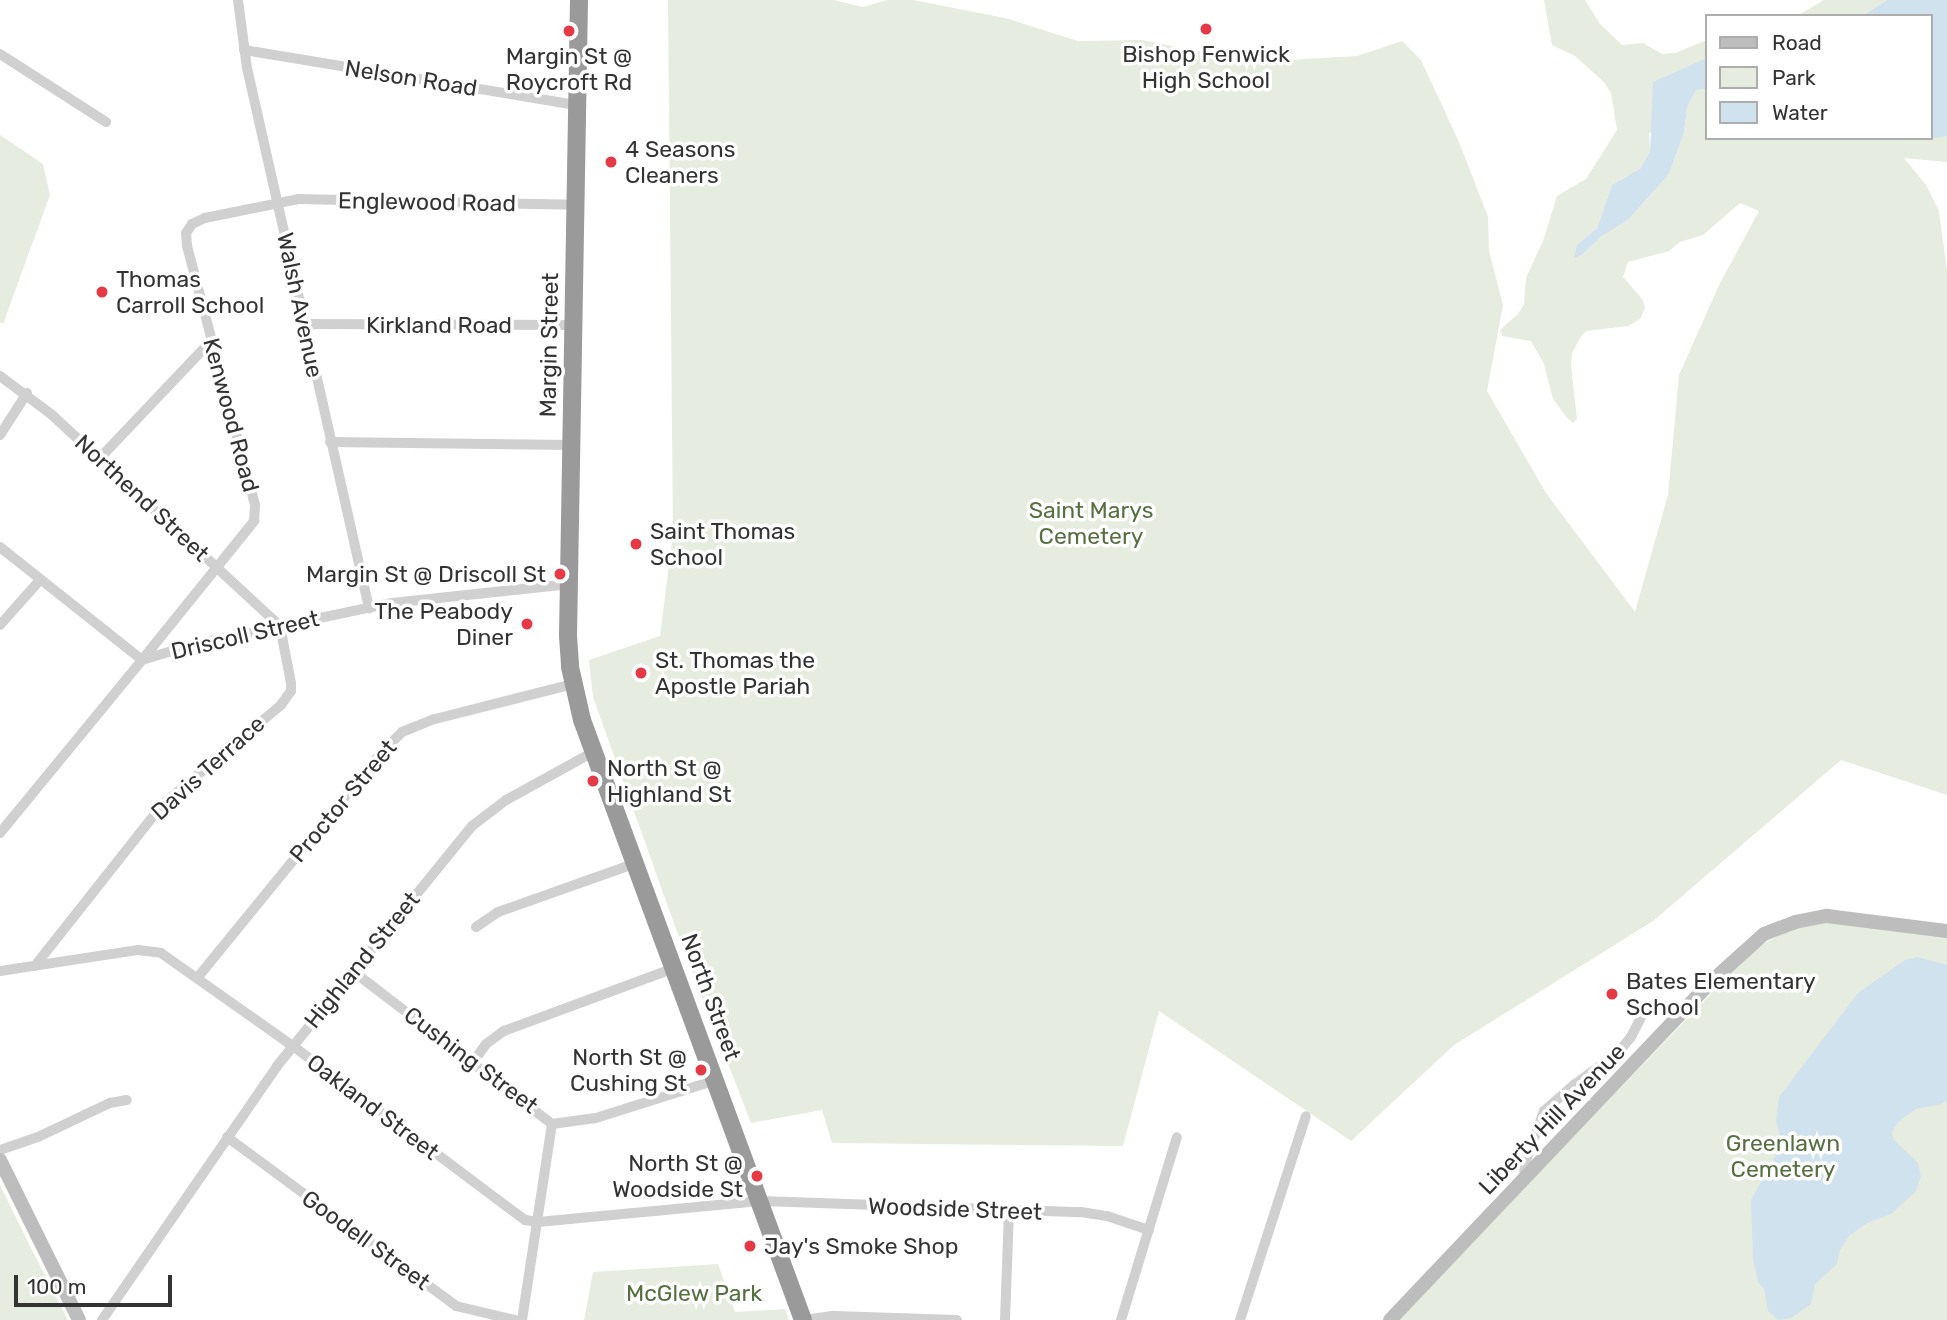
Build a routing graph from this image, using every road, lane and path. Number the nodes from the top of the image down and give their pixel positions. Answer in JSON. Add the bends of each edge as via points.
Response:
{"nodes":[{"id":1,"x":238,"y":0,"type":"edge"},
{"id":2,"x":575,"y":2,"type":"edge"},
{"id":3,"x":244,"y":50,"type":"junction"},
{"id":4,"x":0,"y":54,"type":"edge"},
{"id":5,"x":577,"y":105,"type":"junction"},
{"id":6,"x":106,"y":122,"type":"dead end"},
{"id":7,"x":278,"y":201,"type":"junction"},
{"id":8,"x":576,"y":205,"type":"junction"},
{"id":9,"x":303,"y":324,"type":"junction"},
{"id":10,"x":574,"y":325,"type":"junction"},
{"id":11,"x":211,"y":341,"type":"junction"},
{"id":12,"x":0,"y":376,"type":"edge"},
{"id":13,"x":27,"y":393,"type":"junction"},
{"id":14,"x":0,"y":435,"type":"edge"},
{"id":15,"x":330,"y":442,"type":"junction"},
{"id":16,"x":572,"y":444,"type":"junction"},
{"id":17,"x":99,"y":459,"type":"junction"},
{"id":18,"x":0,"y":547,"type":"edge"},
{"id":19,"x":217,"y":567,"type":"junction"},
{"id":20,"x":39,"y":581,"type":"junction"},
{"id":21,"x":570,"y":584,"type":"junction"},
{"id":22,"x":369,"y":608,"type":"junction"},
{"id":23,"x":0,"y":625,"type":"edge"},
{"id":24,"x":280,"y":626,"type":"junction"},
{"id":25,"x":142,"y":660,"type":"junction"},
{"id":26,"x":574,"y":687,"type":"junction"},
{"id":27,"x":595,"y":751,"type":"junction"},
{"id":28,"x":0,"y":832,"type":"edge"},
{"id":29,"x":636,"y":863,"type":"junction"},
{"id":30,"x":476,"y":927,"type":"dead end"},
{"id":31,"x":1947,"y":931,"type":"edge"},
{"id":32,"x":35,"y":966,"type":"junction"},
{"id":33,"x":674,"y":968,"type":"junction"},
{"id":34,"x":0,"y":971,"type":"edge"},
{"id":35,"x":354,"y":972,"type":"junction"},
{"id":36,"x":198,"y":977,"type":"junction"},
{"id":37,"x":1644,"y":1012,"type":"dead end"},
{"id":38,"x":293,"y":1046,"type":"junction"},
{"id":39,"x":473,"y":1062,"type":"junction"},
{"id":40,"x":716,"y":1080,"type":"junction"},
{"id":41,"x":127,"y":1100,"type":"dead end"},
{"id":42,"x":1306,"y":1116,"type":"dead end"},
{"id":43,"x":552,"y":1124,"type":"junction"},
{"id":44,"x":227,"y":1137,"type":"junction"},
{"id":45,"x":1177,"y":1137,"type":"dead end"},
{"id":46,"x":0,"y":1150,"type":"edge"},
{"id":47,"x":0,"y":1160,"type":"edge"},
{"id":48,"x":1525,"y":1181,"type":"junction"},
{"id":49,"x":760,"y":1201,"type":"junction"},
{"id":50,"x":1009,"y":1211,"type":"junction"},
{"id":51,"x":538,"y":1222,"type":"junction"},
{"id":52,"x":1149,"y":1230,"type":"junction"},
{"id":53,"x":79,"y":1320,"type":"edge"},
{"id":54,"x":102,"y":1320,"type":"edge"},
{"id":55,"x":516,"y":1320,"type":"edge"},
{"id":56,"x":522,"y":1320,"type":"edge"},
{"id":57,"x":803,"y":1320,"type":"edge"},
{"id":58,"x":957,"y":1320,"type":"edge"},
{"id":59,"x":1005,"y":1320,"type":"edge"},
{"id":60,"x":1121,"y":1320,"type":"edge"},
{"id":61,"x":1240,"y":1320,"type":"edge"},
{"id":62,"x":1390,"y":1320,"type":"edge"}],
"edges":[{"from":1,"to":3,"type":"street","name":"Walsh Avenue"},
{"from":2,"to":5,"type":"highway","name":"Margin Street"},
{"from":3,"to":5,"type":"street","name":"Nelson Road"},
{"from":3,"to":7,"type":"street","name":"Walsh Avenue"},
{"from":4,"to":6,"type":"street"},
{"from":5,"to":8,"type":"highway","name":"Margin Street"},
{"from":7,"to":8,"type":"street","name":"Englewood Road"},
{"from":7,"to":9,"type":"street","name":"Walsh Avenue"},
{"from":7,"to":11,"type":"street","name":"Kenwood Road","via":[[205,218],[188,227],[187,246]]},
{"from":8,"to":10,"type":"highway","name":"Margin Street"},
{"from":9,"to":10,"type":"street","name":"Kirkland Road"},
{"from":9,"to":15,"type":"street","name":"Walsh Avenue"},
{"from":10,"to":16,"type":"highway","name":"Margin Street"},
{"from":11,"to":17,"type":"street"},
{"from":11,"to":19,"type":"street","name":"Kenwood Road","via":[[256,514]]},
{"from":12,"to":13,"type":"street","name":"Northend Street"},
{"from":13,"to":14,"type":"street"},
{"from":13,"to":17,"type":"street","name":"Northend Street"},
{"from":15,"to":16,"type":"street"},
{"from":15,"to":22,"type":"street","name":"Walsh Avenue"},
{"from":16,"to":21,"type":"highway","name":"Margin Street"},
{"from":17,"to":19,"type":"street","name":"Northend Street"},
{"from":18,"to":20,"type":"street"},
{"from":19,"to":24,"type":"street","name":"Northend Street"},
{"from":19,"to":25,"type":"street","name":"Kenwood Road"},
{"from":20,"to":23,"type":"street"},
{"from":20,"to":25,"type":"street"},
{"from":21,"to":22,"type":"street","name":"Driscoll Street"},
{"from":21,"to":26,"type":"highway","name":"Margin Street","via":[[568,636]]},
{"from":22,"to":24,"type":"street","name":"Driscoll Street"},
{"from":24,"to":25,"type":"street","name":"Driscoll Street"},
{"from":24,"to":32,"type":"street","name":"Davis Terrace","via":[[290,683],[288,698],[173,794]]},
{"from":25,"to":28,"type":"street","name":"Driscoll Street"},
{"from":26,"to":27,"type":"highway","name":"North Street"},
{"from":26,"to":36,"type":"street","name":"Proctor Street","via":[[402,732]]},
{"from":27,"to":29,"type":"highway","name":"North Street"},
{"from":27,"to":35,"type":"street","name":"Highland Street","via":[[482,816]]},
{"from":29,"to":30,"type":"street","via":[[498,912]]},
{"from":29,"to":33,"type":"highway","name":"North Street"},
{"from":31,"to":48,"type":"main road","name":"Liberty Hill Avenue","via":[[1826,916],[1764,934],[1714,979]]},
{"from":32,"to":34,"type":"street","name":"Oakland Street"},
{"from":32,"to":36,"type":"street","name":"Oakland Street","via":[[154,950]]},
{"from":33,"to":39,"type":"street","via":[[504,1031],[486,1044]]},
{"from":33,"to":40,"type":"highway","name":"North Street"},
{"from":35,"to":38,"type":"street","name":"Highland Street"},
{"from":35,"to":39,"type":"street","name":"Cushing Street"},
{"from":36,"to":38,"type":"street","name":"Oakland Street"},
{"from":37,"to":48,"type":"street","via":[[1618,1053],[1545,1111],[1524,1166]]},
{"from":38,"to":44,"type":"street","name":"Highland Street"},
{"from":38,"to":51,"type":"street","name":"Oakland Street","via":[[515,1215]]},
{"from":39,"to":43,"type":"street","name":"Cushing Street"},
{"from":40,"to":43,"type":"street","name":"Cushing Street","via":[[596,1118]]},
{"from":40,"to":49,"type":"highway","name":"North Street"},
{"from":41,"to":46,"type":"street"},
{"from":42,"to":61,"type":"street"},
{"from":43,"to":51,"type":"street"},
{"from":44,"to":54,"type":"street","name":"Highland Street"},
{"from":44,"to":55,"type":"street","name":"Goodell Street","via":[[456,1306]]},
{"from":45,"to":52,"type":"street"},
{"from":47,"to":53,"type":"main road"},
{"from":48,"to":62,"type":"main road","name":"Liberty Hill Avenue"},
{"from":49,"to":50,"type":"street","name":"Woodside Street"},
{"from":49,"to":51,"type":"street","name":"Oakland Street"},
{"from":49,"to":57,"type":"highway","name":"North Street"},
{"from":50,"to":52,"type":"street","name":"Woodside Street","via":[[1096,1213]]},
{"from":50,"to":59,"type":"street"},
{"from":51,"to":56,"type":"street"},
{"from":52,"to":60,"type":"street"},
{"from":57,"to":58,"type":"street","via":[[834,1316]]}]}
